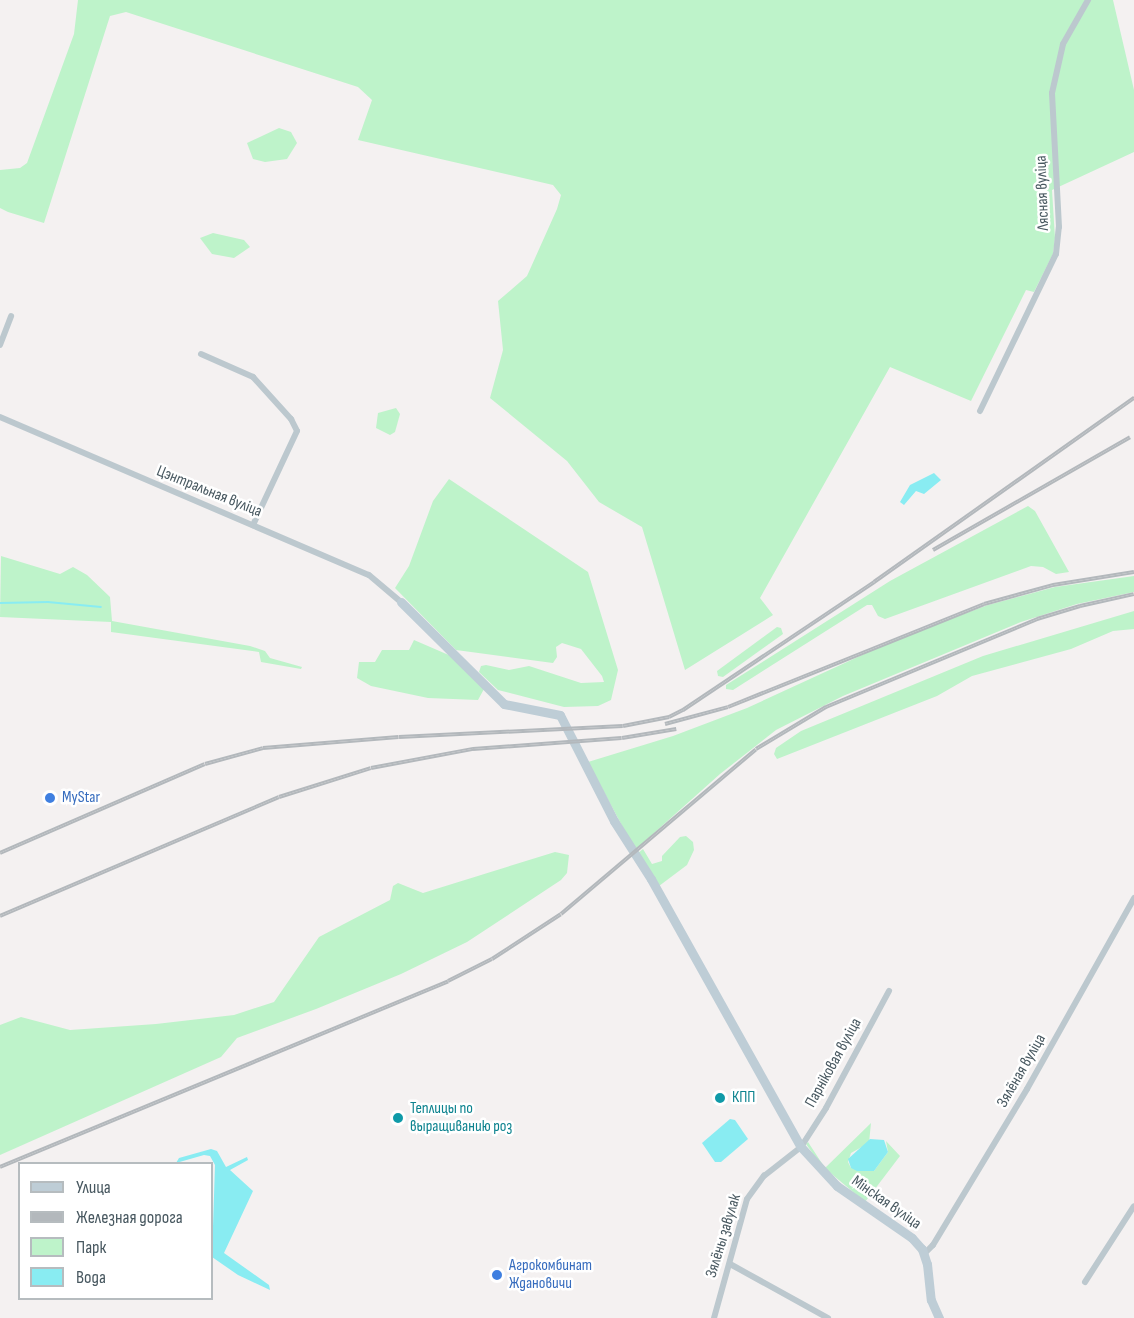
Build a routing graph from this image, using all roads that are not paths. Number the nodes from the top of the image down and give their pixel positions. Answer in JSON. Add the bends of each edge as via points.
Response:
{"nodes":[{"id":1,"x":1088,"y":0,"type":"edge"},
{"id":2,"x":11,"y":316,"type":"dead end"},
{"id":3,"x":0,"y":345,"type":"edge"},
{"id":4,"x":201,"y":354,"type":"dead end"},
{"id":5,"x":980,"y":411,"type":"dead end"},
{"id":6,"x":0,"y":417,"type":"edge"},
{"id":7,"x":254,"y":525,"type":"junction"},
{"id":8,"x":400,"y":602,"type":"joint"},
{"id":9,"x":1134,"y":898,"type":"edge"},
{"id":10,"x":1131,"y":907,"type":"edge"},
{"id":11,"x":889,"y":991,"type":"dead end"},
{"id":12,"x":804,"y":1151,"type":"junction"},
{"id":13,"x":1133,"y":1209,"type":"edge"},
{"id":14,"x":925,"y":1253,"type":"junction"},
{"id":15,"x":730,"y":1264,"type":"junction"},
{"id":16,"x":1084,"y":1282,"type":"dead end"},
{"id":17,"x":714,"y":1318,"type":"edge"},
{"id":18,"x":828,"y":1318,"type":"edge"},
{"id":19,"x":939,"y":1318,"type":"edge"}],
"edges":[{"from":1,"to":5,"type":"street","name":"Лясная вуліца","via":[[1063,44],[1052,93],[1059,227],[1056,254]]},
{"from":2,"to":3,"type":"street"},
{"from":4,"to":7,"type":"street","via":[[253,377],[291,418],[297,431]]},
{"from":6,"to":7,"type":"street","name":"Цэнтральная вуліца"},
{"from":7,"to":8,"type":"street","name":"Цэнтральная вуліца","via":[[369,575]]},
{"from":8,"to":12,"type":"street","name":"Мінская вуліца","via":[[504,704],[560,715],[614,821],[651,879]]},
{"from":9,"to":10,"type":"street","name":"Зялёная вуліца"},
{"from":10,"to":14,"type":"street","name":"Зялёная вуліца","via":[[1033,1080]]},
{"from":11,"to":12,"type":"street","name":"Парніковая вуліца"},
{"from":12,"to":14,"type":"street","name":"Мінская вуліца","via":[[837,1186],[912,1238]]},
{"from":12,"to":15,"type":"street","name":"Зялёны завулак","via":[[755,1185],[747,1199]]},
{"from":13,"to":16,"type":"street"},
{"from":14,"to":19,"type":"street","name":"Мінская вуліца","via":[[931,1300]]},
{"from":15,"to":17,"type":"street","name":"Зялёны завулак"},
{"from":15,"to":18,"type":"street"}]}
